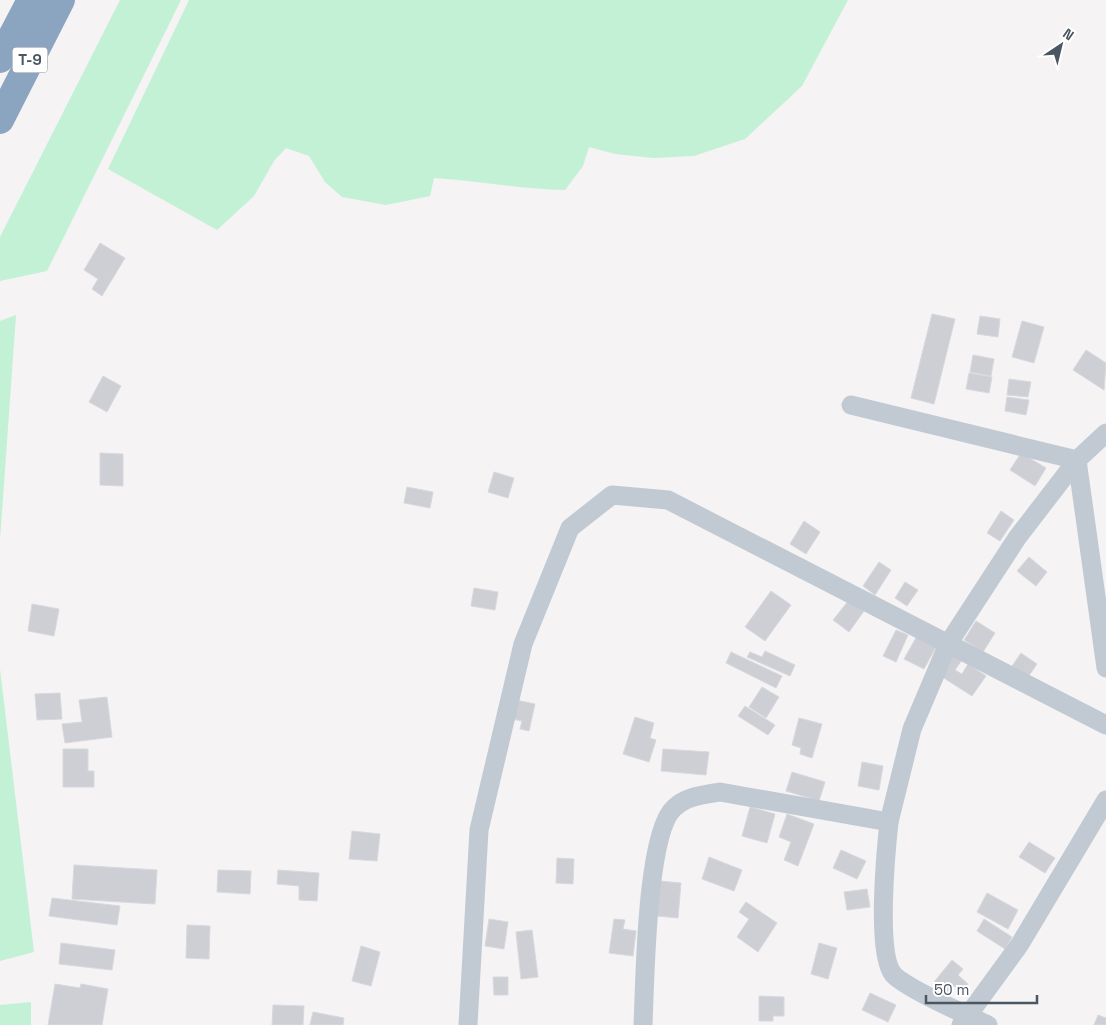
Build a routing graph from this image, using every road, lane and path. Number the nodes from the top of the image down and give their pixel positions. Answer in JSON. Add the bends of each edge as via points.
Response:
{"nodes":[{"id":1,"x":32,"y":0,"type":"edge"},
{"id":2,"x":61,"y":0,"type":"edge"},
{"id":3,"x":0,"y":59,"type":"edge"},
{"id":4,"x":0,"y":120,"type":"edge"},
{"id":5,"x":851,"y":405,"type":"dead end"},
{"id":6,"x":1106,"y":433,"type":"edge"},
{"id":7,"x":1076,"y":460,"type":"junction"},
{"id":8,"x":948,"y":644,"type":"junction"},
{"id":9,"x":1106,"y":668,"type":"edge"},
{"id":10,"x":1106,"y":725,"type":"edge"},
{"id":11,"x":1106,"y":800,"type":"edge"},
{"id":12,"x":889,"y":822,"type":"junction"},
{"id":13,"x":964,"y":1020,"type":"edge"},
{"id":14,"x":468,"y":1025,"type":"edge"},
{"id":15,"x":643,"y":1025,"type":"edge"},
{"id":16,"x":988,"y":1025,"type":"edge"}],
"edges":[{"from":1,"to":3,"type":"highway","number":"T-9"},
{"from":2,"to":4,"type":"highway","number":"T-9"},
{"from":5,"to":7,"type":"street"},
{"from":6,"to":7,"type":"street"},
{"from":7,"to":8,"type":"street","via":[[1017,538]]},
{"from":7,"to":9,"type":"street"},
{"from":8,"to":10,"type":"street"},
{"from":8,"to":12,"type":"street","via":[[912,729]]},
{"from":8,"to":14,"type":"street","via":[[668,500],[612,495],[570,528],[522,644],[480,830]]},
{"from":11,"to":13,"type":"street","via":[[1020,944]]},
{"from":12,"to":13,"type":"street","via":[[882,895],[888,966],[901,980]]},
{"from":12,"to":15,"type":"street","via":[[720,792],[693,796],[673,809],[660,835],[647,916]]},
{"from":13,"to":16,"type":"street"}]}
